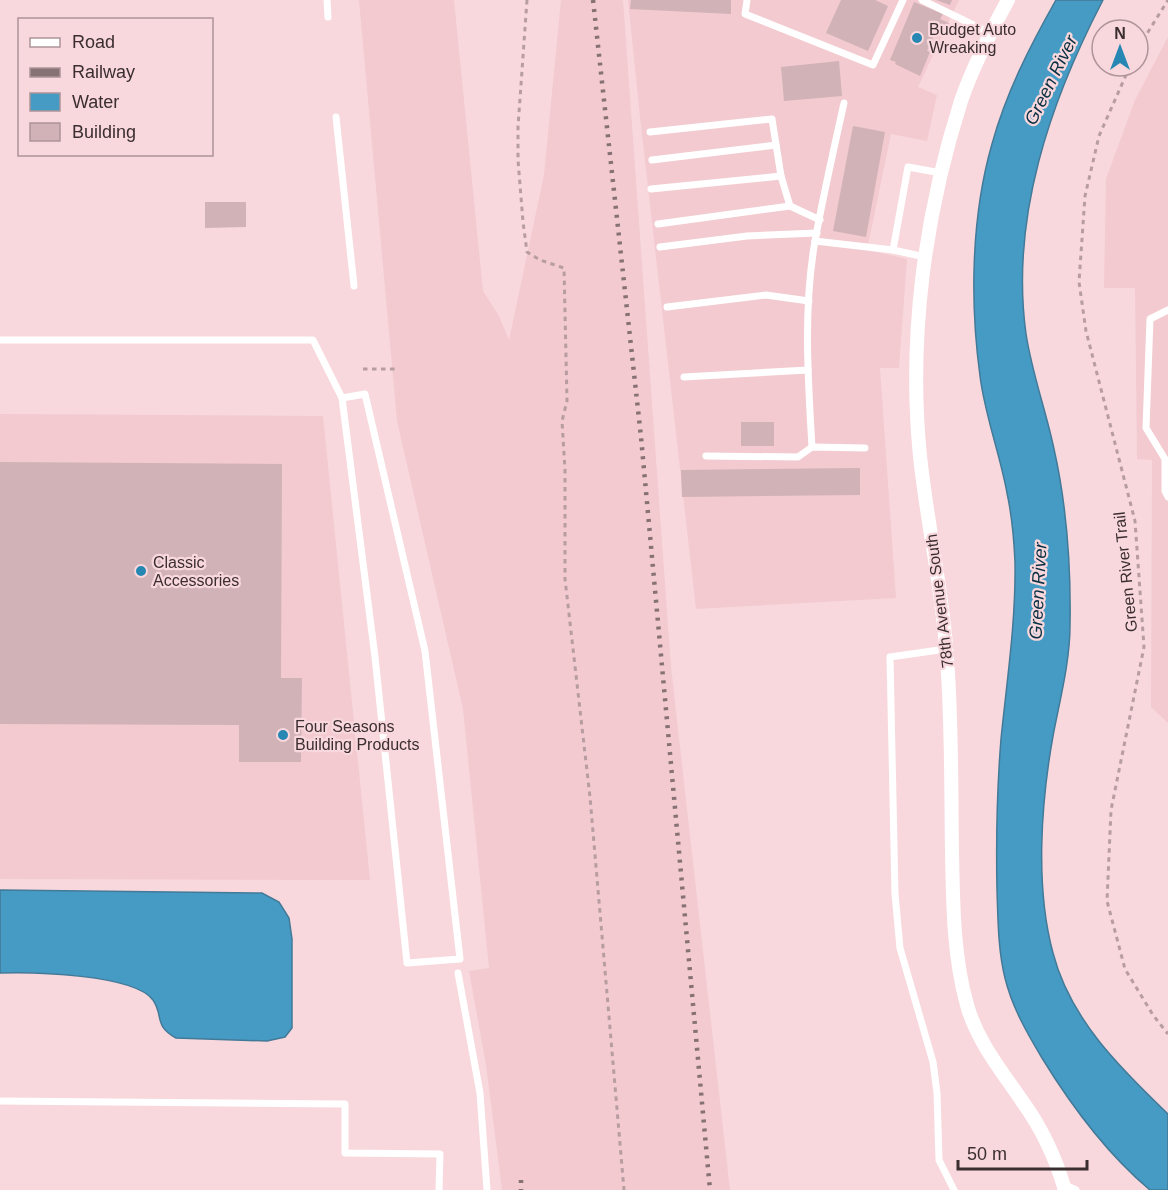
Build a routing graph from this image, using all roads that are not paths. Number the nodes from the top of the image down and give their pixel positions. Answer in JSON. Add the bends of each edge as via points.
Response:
{"nodes":[{"id":1,"x":327,"y":0,"type":"edge"},
{"id":2,"x":747,"y":0,"type":"edge"},
{"id":3,"x":903,"y":0,"type":"edge"},
{"id":4,"x":922,"y":0,"type":"edge"},
{"id":5,"x":1008,"y":0,"type":"edge"},
{"id":6,"x":328,"y":17,"type":"dead end"},
{"id":7,"x":990,"y":33,"type":"junction"},
{"id":8,"x":844,"y":103,"type":"dead end"},
{"id":9,"x":336,"y":117,"type":"dead end"},
{"id":10,"x":650,"y":132,"type":"dead end"},
{"id":11,"x":776,"y":146,"type":"junction"},
{"id":12,"x":652,"y":160,"type":"dead end"},
{"id":13,"x":941,"y":173,"type":"junction"},
{"id":14,"x":781,"y":176,"type":"junction"},
{"id":15,"x":651,"y":189,"type":"dead end"},
{"id":16,"x":790,"y":206,"type":"junction"},
{"id":17,"x":820,"y":220,"type":"junction"},
{"id":18,"x":658,"y":224,"type":"dead end"},
{"id":19,"x":817,"y":233,"type":"junction"},
{"id":20,"x":815,"y":241,"type":"junction"},
{"id":21,"x":660,"y":247,"type":"dead end"},
{"id":22,"x":893,"y":250,"type":"junction"},
{"id":23,"x":925,"y":257,"type":"junction"},
{"id":24,"x":354,"y":286,"type":"dead end"},
{"id":25,"x":809,"y":301,"type":"junction"},
{"id":26,"x":667,"y":307,"type":"dead end"},
{"id":27,"x":1168,"y":310,"type":"edge"},
{"id":28,"x":0,"y":340,"type":"edge"},
{"id":29,"x":808,"y":370,"type":"junction"},
{"id":30,"x":684,"y":377,"type":"dead end"},
{"id":31,"x":342,"y":398,"type":"junction"},
{"id":32,"x":812,"y":447,"type":"junction"},
{"id":33,"x":865,"y":448,"type":"dead end"},
{"id":34,"x":706,"y":456,"type":"dead end"},
{"id":35,"x":1168,"y":497,"type":"edge"},
{"id":36,"x":946,"y":648,"type":"junction"},
{"id":37,"x":458,"y":973,"type":"dead end"},
{"id":38,"x":0,"y":1101,"type":"edge"},
{"id":39,"x":1068,"y":1188,"type":"edge"},
{"id":40,"x":439,"y":1190,"type":"edge"},
{"id":41,"x":487,"y":1190,"type":"edge"},
{"id":42,"x":954,"y":1190,"type":"edge"}],
"edges":[{"from":1,"to":6,"type":"lane"},
{"from":2,"to":3,"type":"lane","via":[[745,14],[873,65]]},
{"from":4,"to":7,"type":"lane"},
{"from":5,"to":7,"type":"street","name":"78th Avenue South"},
{"from":7,"to":13,"type":"street","name":"78th Avenue South","via":[[962,99]]},
{"from":8,"to":17,"type":"lane"},
{"from":9,"to":24,"type":"lane"},
{"from":10,"to":11,"type":"lane","via":[[772,119]]},
{"from":11,"to":12,"type":"lane"},
{"from":11,"to":14,"type":"lane"},
{"from":13,"to":22,"type":"lane","via":[[908,167]]},
{"from":13,"to":23,"type":"street","name":"78th Avenue South"},
{"from":14,"to":15,"type":"lane"},
{"from":14,"to":16,"type":"lane"},
{"from":16,"to":17,"type":"lane"},
{"from":16,"to":18,"type":"lane"},
{"from":17,"to":19,"type":"lane"},
{"from":19,"to":20,"type":"lane"},
{"from":19,"to":21,"type":"lane","via":[[747,236]]},
{"from":20,"to":22,"type":"lane"},
{"from":20,"to":25,"type":"lane"},
{"from":22,"to":23,"type":"lane"},
{"from":23,"to":36,"type":"street","name":"78th Avenue South","via":[[919,313],[920,455]]},
{"from":25,"to":26,"type":"lane","via":[[766,295]]},
{"from":25,"to":29,"type":"lane"},
{"from":27,"to":35,"type":"lane","via":[[1150,319],[1146,428],[1165,459]]},
{"from":28,"to":31,"type":"lane","via":[[312,340]]},
{"from":29,"to":30,"type":"lane"},
{"from":29,"to":32,"type":"lane"},
{"from":31,"to":31,"type":"lane","via":[[365,394],[425,651],[460,959],[407,963],[375,657]]},
{"from":32,"to":33,"type":"lane"},
{"from":32,"to":34,"type":"lane","via":[[798,457]]},
{"from":36,"to":39,"type":"street","name":"78th Avenue South","via":[[953,903],[967,1005],[976,1031],[1025,1104]]},
{"from":36,"to":42,"type":"lane","via":[[890,657],[895,894],[900,948],[933,1062],[939,1160]]},
{"from":37,"to":41,"type":"lane","via":[[480,1093]]},
{"from":38,"to":40,"type":"lane","via":[[345,1104],[345,1153],[440,1154]]}]}
